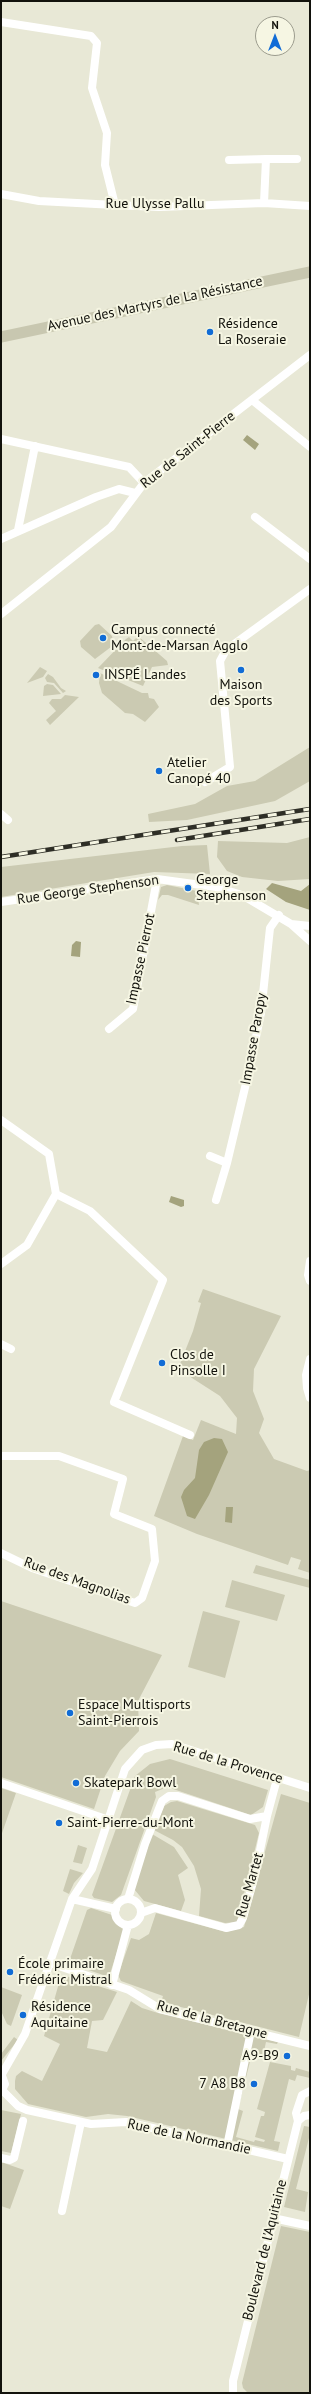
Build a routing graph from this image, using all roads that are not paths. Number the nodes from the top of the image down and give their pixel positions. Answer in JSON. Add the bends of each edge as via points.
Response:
{"nodes":[{"id":1,"x":1,"y":22,"type":"edge"},
{"id":2,"x":266,"y":159,"type":"junction"},
{"id":3,"x":297,"y":159,"type":"dead end"},
{"id":4,"x":229,"y":160,"type":"dead end"},
{"id":5,"x":1,"y":194,"type":"edge"},
{"id":6,"x":264,"y":203,"type":"junction"},
{"id":7,"x":115,"y":205,"type":"junction"},
{"id":8,"x":310,"y":206,"type":"edge"},
{"id":9,"x":310,"y":272,"type":"edge"},
{"id":10,"x":1,"y":337,"type":"edge"},
{"id":11,"x":310,"y":355,"type":"edge"},
{"id":12,"x":252,"y":400,"type":"junction"},
{"id":13,"x":1,"y":439,"type":"edge"},
{"id":14,"x":35,"y":446,"type":"junction"},
{"id":15,"x":310,"y":447,"type":"edge"},
{"id":16,"x":144,"y":483,"type":"junction"},
{"id":17,"x":135,"y":493,"type":"junction"},
{"id":18,"x":255,"y":517,"type":"dead end"},
{"id":19,"x":18,"y":530,"type":"junction"},
{"id":20,"x":1,"y":539,"type":"edge"},
{"id":21,"x":310,"y":559,"type":"edge"},
{"id":22,"x":310,"y":589,"type":"edge"},
{"id":23,"x":1,"y":614,"type":"edge"},
{"id":24,"x":205,"y":782,"type":"dead end"},
{"id":25,"x":1,"y":814,"type":"edge"},
{"id":26,"x":8,"y":820,"type":"dead end"},
{"id":27,"x":157,"y":879,"type":"junction"},
{"id":28,"x":1,"y":902,"type":"edge"},
{"id":29,"x":279,"y":915,"type":"junction"},
{"id":30,"x":291,"y":924,"type":"junction"},
{"id":31,"x":310,"y":926,"type":"edge"},
{"id":32,"x":310,"y":941,"type":"edge"},
{"id":33,"x":109,"y":1029,"type":"dead end"},
{"id":34,"x":1,"y":1120,"type":"edge"},
{"id":35,"x":210,"y":1156,"type":"dead end"},
{"id":36,"x":227,"y":1163,"type":"junction"},
{"id":37,"x":56,"y":1194,"type":"junction"},
{"id":38,"x":216,"y":1200,"type":"dead end"},
{"id":39,"x":310,"y":1261,"type":"edge"},
{"id":40,"x":1,"y":1264,"type":"edge"},
{"id":41,"x":310,"y":1281,"type":"edge"},
{"id":42,"x":1,"y":1344,"type":"edge"},
{"id":43,"x":11,"y":1349,"type":"dead end"},
{"id":44,"x":310,"y":1359,"type":"edge"},
{"id":45,"x":310,"y":1398,"type":"edge"},
{"id":46,"x":190,"y":1435,"type":"dead end"},
{"id":47,"x":1,"y":1456,"type":"edge"},
{"id":48,"x":1,"y":1553,"type":"edge"},
{"id":49,"x":277,"y":1779,"type":"junction"},
{"id":50,"x":1,"y":1783,"type":"edge"},
{"id":51,"x":310,"y":1788,"type":"edge"},
{"id":52,"x":267,"y":1816,"type":"junction"},
{"id":53,"x":109,"y":1820,"type":"junction"},
{"id":54,"x":72,"y":1899,"type":"junction"},
{"id":55,"x":128,"y":1899,"type":"junction"},
{"id":56,"x":116,"y":1909,"type":"junction"},
{"id":57,"x":141,"y":1913,"type":"junction"},
{"id":58,"x":128,"y":1925,"type":"junction"},
{"id":59,"x":50,"y":1963,"type":"junction"},
{"id":60,"x":112,"y":1985,"type":"junction"},
{"id":61,"x":251,"y":2031,"type":"junction"},
{"id":62,"x":310,"y":2046,"type":"edge"},
{"id":63,"x":1,"y":2073,"type":"edge"},
{"id":64,"x":2,"y":2091,"type":"edge"},
{"id":65,"x":310,"y":2091,"type":"edge"},
{"id":66,"x":310,"y":2115,"type":"edge"},
{"id":67,"x":23,"y":2121,"type":"dead end"},
{"id":68,"x":298,"y":2121,"type":"junction"},
{"id":69,"x":82,"y":2122,"type":"junction"},
{"id":70,"x":227,"y":2146,"type":"junction"},
{"id":71,"x":1,"y":2158,"type":"edge"},
{"id":72,"x":288,"y":2159,"type":"junction"},
{"id":73,"x":62,"y":2211,"type":"dead end"},
{"id":74,"x":273,"y":2218,"type":"junction"},
{"id":75,"x":310,"y":2226,"type":"edge"},
{"id":76,"x":233,"y":2393,"type":"edge"}],
"edges":[{"from":1,"to":7,"type":"street","via":[[91,36],[97,43],[92,88],[107,133],[105,165]]},
{"from":2,"to":3,"type":"street"},
{"from":2,"to":4,"type":"street"},
{"from":2,"to":6,"type":"street"},
{"from":5,"to":7,"type":"street","name":"Rue Ulysse Pallu","via":[[39,201]]},
{"from":6,"to":7,"type":"street","name":"Rue Ulysse Pallu","via":[[159,207]]},
{"from":6,"to":8,"type":"street","name":"Rue Ulysse Pallu"},
{"from":9,"to":10,"type":"main road","name":"Avenue des Martyrs de La Résistance"},
{"from":11,"to":12,"type":"street","name":"Rue de Saint-Pierre"},
{"from":12,"to":15,"type":"street"},
{"from":12,"to":16,"type":"street","name":"Rue de Saint-Pierre"},
{"from":13,"to":14,"type":"street"},
{"from":14,"to":16,"type":"street","via":[[129,467]]},
{"from":14,"to":19,"type":"street"},
{"from":16,"to":17,"type":"street","name":"Rue de Saint-Pierre"},
{"from":17,"to":19,"type":"street","via":[[119,489]]},
{"from":17,"to":23,"type":"street","name":"Rue de Saint-Pierre","via":[[111,527]]},
{"from":18,"to":21,"type":"street"},
{"from":19,"to":20,"type":"street"},
{"from":22,"to":24,"type":"street","via":[[226,650],[220,660],[230,767]]},
{"from":25,"to":26,"type":"street"},
{"from":27,"to":28,"type":"street","name":"Rue George Stephenson"},
{"from":27,"to":29,"type":"street","name":"Rue George Stephenson","via":[[216,886],[242,895]]},
{"from":27,"to":33,"type":"street","name":"Impasse Pierrot","via":[[133,1009]]},
{"from":29,"to":30,"type":"street","name":"Rue George Stephenson"},
{"from":29,"to":36,"type":"street","name":"Impasse Paropy","via":[[270,928],[261,1013]]},
{"from":30,"to":31,"type":"street"},
{"from":30,"to":32,"type":"street","name":"Rue George Stephenson"},
{"from":34,"to":37,"type":"street","via":[[49,1154]]},
{"from":35,"to":36,"type":"street"},
{"from":36,"to":38,"type":"street","name":"Impasse Paropy"},
{"from":37,"to":40,"type":"street","via":[[27,1245]]},
{"from":37,"to":46,"type":"street","via":[[90,1211],[163,1280],[114,1402]]},
{"from":39,"to":41,"type":"street"},
{"from":42,"to":43,"type":"street"},
{"from":44,"to":45,"type":"street","via":[[306,1375]]},
{"from":47,"to":48,"type":"street","name":"Rue des Magnolias","via":[[59,1456],[123,1479],[114,1514],[152,1529],[155,1561],[142,1598],[135,1603],[32,1568]]},
{"from":49,"to":51,"type":"street","name":"Rue de la Provence"},
{"from":49,"to":52,"type":"street","name":"Rue Martet"},
{"from":49,"to":53,"type":"street","name":"Rue de la Provence","via":[[172,1744],[156,1745],[142,1750],[128,1764]]},
{"from":50,"to":53,"type":"street"},
{"from":52,"to":55,"type":"street","via":[[250,1819],[178,1796],[168,1796],[162,1801],[145,1844]]},
{"from":52,"to":57,"type":"street","name":"Rue Martet","via":[[255,1875],[239,1925],[226,1928],[155,1908]]},
{"from":53,"to":54,"type":"street","name":"Rue de la Provence","via":[[92,1869]]},
{"from":54,"to":56,"type":"street"},
{"from":54,"to":59,"type":"street","name":"Rue de la Provence"},
{"from":55,"to":56,"type":"street","via":[[120,1902]]},
{"from":55,"to":57,"type":"street","via":[[136,1902]]},
{"from":56,"to":58,"type":"street","via":[[118,1920]]},
{"from":57,"to":58,"type":"street","via":[[136,1923]]},
{"from":58,"to":60,"type":"street"},
{"from":59,"to":60,"type":"street","name":"Rue de la Bretagne"},
{"from":59,"to":63,"type":"street","name":"Rue de la Provence","via":[[25,2034]]},
{"from":60,"to":61,"type":"street","name":"Rue de la Bretagne","via":[[129,1990],[160,2009]]},
{"from":61,"to":62,"type":"street","name":"Rue de la Bretagne"},
{"from":61,"to":70,"type":"street"},
{"from":63,"to":64,"type":"street","via":[[5,2080]]},
{"from":64,"to":69,"type":"street","name":"Rue de la Normandie","via":[[26,2110]]},
{"from":65,"to":68,"type":"street","name":"Boulevard de l'Aquitaine","via":[[302,2095],[296,2113]]},
{"from":66,"to":68,"type":"street"},
{"from":67,"to":71,"type":"street","via":[[14,2158]]},
{"from":68,"to":72,"type":"street","name":"Boulevard de l'Aquitaine"},
{"from":69,"to":70,"type":"street","name":"Rue de la Normandie","via":[[126,2122]]},
{"from":69,"to":73,"type":"street"},
{"from":70,"to":72,"type":"street","name":"Rue de la Normandie"},
{"from":72,"to":74,"type":"street","name":"Boulevard de l'Aquitaine"},
{"from":74,"to":75,"type":"street"},
{"from":74,"to":76,"type":"street","name":"Boulevard de l'Aquitaine","via":[[233,2381]]}]}
